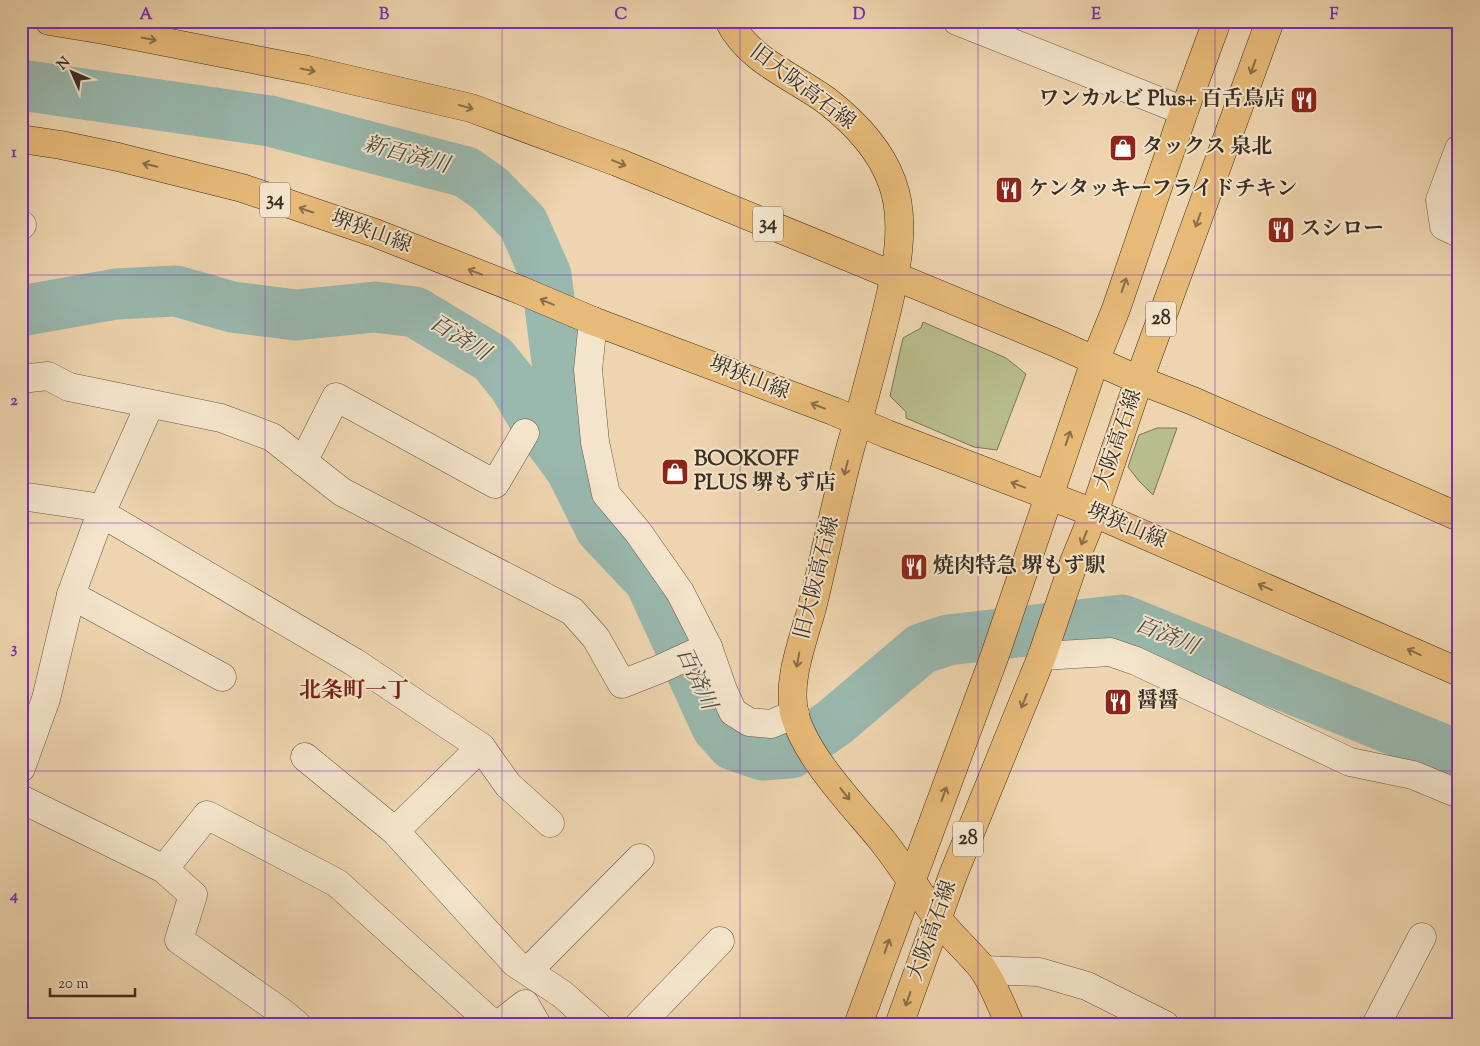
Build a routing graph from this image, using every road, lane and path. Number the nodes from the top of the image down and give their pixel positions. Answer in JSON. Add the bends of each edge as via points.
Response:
{"nodes":[{"id":1,"x":49,"y":21,"type":"edge"},
{"id":2,"x":729,"y":21,"type":"edge"},
{"id":3,"x":957,"y":21,"type":"edge"},
{"id":4,"x":1216,"y":21,"type":"edge"},
{"id":5,"x":1270,"y":21,"type":"edge"},
{"id":6,"x":1184,"y":111,"type":"junction"},
{"id":7,"x":21,"y":139,"type":"edge"},
{"id":8,"x":1459,"y":150,"type":"edge"},
{"id":9,"x":1459,"y":233,"type":"edge"},
{"id":10,"x":896,"y":277,"type":"junction"},
{"id":11,"x":583,"y":317,"type":"junction"},
{"id":12,"x":1095,"y":360,"type":"junction"},
{"id":13,"x":21,"y":380,"type":"edge"},
{"id":14,"x":1139,"y":380,"type":"junction"},
{"id":15,"x":150,"y":404,"type":"junction"},
{"id":16,"x":859,"y":421,"type":"junction"},
{"id":17,"x":525,"y":433,"type":"dead end"},
{"id":18,"x":303,"y":462,"type":"junction"},
{"id":19,"x":21,"y":496,"type":"edge"},
{"id":20,"x":1048,"y":496,"type":"junction"},
{"id":21,"x":101,"y":513,"type":"junction"},
{"id":22,"x":1094,"y":513,"type":"junction"},
{"id":23,"x":1459,"y":517,"type":"edge"},
{"id":24,"x":71,"y":594,"type":"junction"},
{"id":25,"x":708,"y":647,"type":"junction"},
{"id":26,"x":1042,"y":656,"type":"junction"},
{"id":27,"x":1459,"y":672,"type":"edge"},
{"id":28,"x":222,"y":677,"type":"dead end"},
{"id":29,"x":796,"y":718,"type":"junction"},
{"id":30,"x":481,"y":747,"type":"junction"},
{"id":31,"x":305,"y":757,"type":"dead end"},
{"id":32,"x":21,"y":768,"type":"edge"},
{"id":33,"x":1459,"y":794,"type":"edge"},
{"id":34,"x":21,"y":799,"type":"edge"},
{"id":35,"x":550,"y":823,"type":"dead end"},
{"id":36,"x":395,"y":830,"type":"junction"},
{"id":37,"x":640,"y":858,"type":"dead end"},
{"id":38,"x":164,"y":869,"type":"junction"},
{"id":39,"x":912,"y":879,"type":"junction"},
{"id":40,"x":936,"y":918,"type":"junction"},
{"id":41,"x":1422,"y":936,"type":"dead end"},
{"id":42,"x":720,"y":941,"type":"dead end"},
{"id":43,"x":984,"y":970,"type":"junction"},
{"id":44,"x":528,"y":971,"type":"junction"},
{"id":45,"x":297,"y":1025,"type":"edge"},
{"id":46,"x":494,"y":1025,"type":"edge"},
{"id":47,"x":498,"y":1025,"type":"edge"},
{"id":48,"x":537,"y":1025,"type":"edge"},
{"id":49,"x":597,"y":1025,"type":"edge"},
{"id":50,"x":639,"y":1025,"type":"edge"},
{"id":51,"x":858,"y":1025,"type":"edge"},
{"id":52,"x":899,"y":1025,"type":"edge"},
{"id":53,"x":1010,"y":1025,"type":"edge"},
{"id":54,"x":1165,"y":1025,"type":"edge"},
{"id":55,"x":1376,"y":1025,"type":"edge"}],
"edges":[{"from":1,"to":10,"type":"main road","number":"34","one_way":true,"via":[[308,70],[471,108],[617,162]]},
{"from":2,"to":10,"type":"main road","name":"旧大阪高石線","via":[[743,43],[782,73],[826,100],[872,145],[893,183],[899,216]]},
{"from":3,"to":6,"type":"street"},
{"from":4,"to":6,"type":"main road","name":"大阪高石線","number":"28"},
{"from":5,"to":14,"type":"main road","name":"大阪高石線","number":"28","one_way":true},
{"from":12,"to":6,"type":"main road","name":"大阪高石線","number":"28","one_way":true,"via":[[1116,309]]},
{"from":11,"to":7,"type":"main road","name":"堺狭山線","number":"34","one_way":true,"via":[[375,233],[242,188],[118,157]]},
{"from":8,"to":9,"type":"street","via":[[1440,200],[1444,226]]},
{"from":10,"to":12,"type":"main road","number":"34"},
{"from":10,"to":16,"type":"main road","name":"旧大阪高石線"},
{"from":16,"to":11,"type":"main road","name":"堺狭山線","number":"34","one_way":true},
{"from":11,"to":25,"type":"street","via":[[595,442],[606,494],[638,532],[680,592]]},
{"from":12,"to":14,"type":"main road","number":"34"},
{"from":20,"to":12,"type":"main road","name":"大阪高石線","number":"28","one_way":true},
{"from":13,"to":15,"type":"street","via":[[48,376],[69,387]]},
{"from":14,"to":22,"type":"main road","name":"大阪高石線","number":"28"},
{"from":14,"to":23,"type":"main road","number":"34"},
{"from":15,"to":18,"type":"street","via":[[221,418],[272,437]]},
{"from":15,"to":21,"type":"street"},
{"from":20,"to":16,"type":"main road","name":"堺狭山線","number":"34","one_way":true},
{"from":16,"to":29,"type":"main road","name":"旧大阪高石線","one_way":true,"via":[[800,645],[792,698]]},
{"from":17,"to":18,"type":"street","via":[[495,484],[336,397]]},
{"from":18,"to":25,"type":"street","via":[[342,492],[572,611],[596,638],[622,684]]},
{"from":19,"to":21,"type":"street","via":[[89,506]]},
{"from":20,"to":22,"type":"main road","name":"堺狭山線","number":"34"},
{"from":39,"to":20,"type":"main road","name":"大阪高石線","number":"28","one_way":true,"via":[[995,655]]},
{"from":21,"to":24,"type":"street"},
{"from":21,"to":30,"type":"street","via":[[354,662]]},
{"from":22,"to":26,"type":"main road","name":"大阪高石線","number":"28","one_way":true},
{"from":27,"to":22,"type":"main road","name":"堺狭山線","number":"34","one_way":true},
{"from":24,"to":28,"type":"street"},
{"from":24,"to":32,"type":"street","via":[[46,699]]},
{"from":25,"to":29,"type":"street","via":[[733,712],[749,722],[771,724]]},
{"from":26,"to":33,"type":"street","via":[[1110,652],[1136,661],[1350,762],[1413,774]]},
{"from":26,"to":40,"type":"main road","name":"大阪高石線","number":"28","one_way":true},
{"from":29,"to":39,"type":"main road","name":"旧大阪高石線","one_way":true,"via":[[814,756]]},
{"from":30,"to":35,"type":"street","via":[[508,785]]},
{"from":30,"to":36,"type":"street"},
{"from":31,"to":36,"type":"street"},
{"from":34,"to":38,"type":"street"},
{"from":36,"to":44,"type":"street","via":[[515,963]]},
{"from":37,"to":44,"type":"street"},
{"from":38,"to":45,"type":"street","via":[[194,895],[179,940]]},
{"from":38,"to":46,"type":"street","via":[[207,816],[338,883]]},
{"from":39,"to":40,"type":"main road","name":"旧大阪高石線"},
{"from":51,"to":39,"type":"main road","name":"大阪高石線","number":"28","one_way":true},
{"from":40,"to":43,"type":"main road","name":"旧大阪高石線"},
{"from":40,"to":52,"type":"main road","name":"大阪高石線","number":"28","one_way":true},
{"from":41,"to":55,"type":"street"},
{"from":42,"to":50,"type":"street"},
{"from":43,"to":53,"type":"main road","name":"旧大阪高石線"},
{"from":43,"to":54,"type":"street","via":[[1039,972],[1087,986]]},
{"from":44,"to":49,"type":"street","via":[[562,994]]},
{"from":47,"to":48,"type":"street","via":[[525,1004]]}]}
